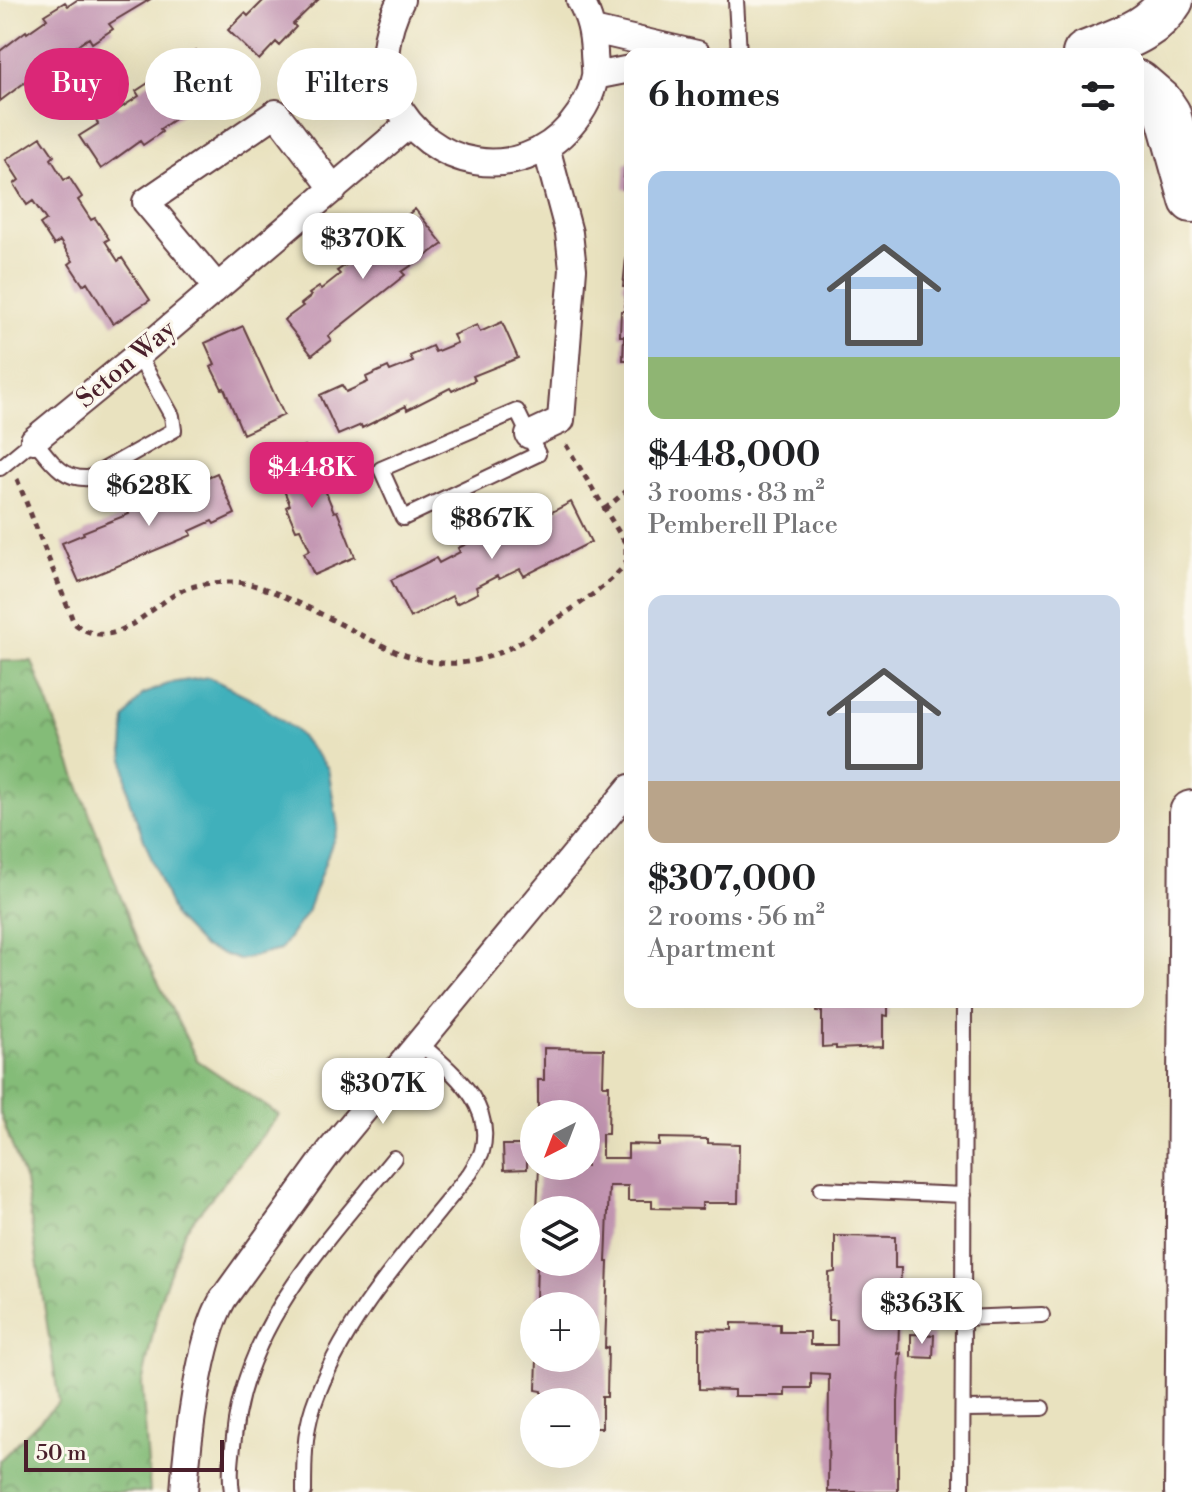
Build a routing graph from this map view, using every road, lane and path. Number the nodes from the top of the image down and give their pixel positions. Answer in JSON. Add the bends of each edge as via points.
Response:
{"nodes":[{"id":1,"x":401,"y":0,"type":"edge"},
{"id":2,"x":580,"y":0,"type":"edge"},
{"id":3,"x":736,"y":0,"type":"edge"},
{"id":4,"x":1171,"y":0,"type":"edge"},
{"id":5,"x":593,"y":30,"type":"junction"},
{"id":6,"x":671,"y":48,"type":"edge"},
{"id":7,"x":739,"y":48,"type":"edge"},
{"id":8,"x":1099,"y":48,"type":"edge"},
{"id":9,"x":624,"y":70,"type":"edge"},
{"id":10,"x":595,"y":76,"type":"junction"},
{"id":11,"x":1144,"y":88,"type":"edge"},
{"id":12,"x":409,"y":124,"type":"junction"},
{"id":13,"x":546,"y":147,"type":"junction"},
{"id":14,"x":334,"y":189,"type":"junction"},
{"id":15,"x":1192,"y":200,"type":"edge"},
{"id":16,"x":217,"y":287,"type":"junction"},
{"id":17,"x":138,"y":355,"type":"junction"},
{"id":18,"x":553,"y":423,"type":"junction"},
{"id":19,"x":529,"y":435,"type":"junction"},
{"id":20,"x":34,"y":440,"type":"junction"},
{"id":21,"x":5,"y":464,"type":"edge"},
{"id":22,"x":624,"y":493,"type":"edge"},
{"id":23,"x":605,"y":509,"type":"junction"},
{"id":24,"x":624,"y":541,"type":"edge"},
{"id":25,"x":624,"y":566,"type":"edge"},
{"id":26,"x":624,"y":795,"type":"edge"},
{"id":27,"x":1192,"y":813,"type":"edge"},
{"id":28,"x":964,"y":1008,"type":"edge"},
{"id":29,"x":420,"y":1043,"type":"junction"},
{"id":30,"x":394,"y":1158,"type":"dead end"},
{"id":31,"x":821,"y":1189,"type":"dead end"},
{"id":32,"x":964,"y":1195,"type":"junction"},
{"id":33,"x":1042,"y":1315,"type":"dead end"},
{"id":34,"x":963,"y":1318,"type":"junction"},
{"id":35,"x":1042,"y":1408,"type":"dead end"},
{"id":36,"x":964,"y":1409,"type":"junction"},
{"id":37,"x":184,"y":1492,"type":"edge"},
{"id":38,"x":232,"y":1492,"type":"edge"},
{"id":39,"x":304,"y":1492,"type":"edge"},
{"id":40,"x":962,"y":1492,"type":"edge"},
{"id":41,"x":1187,"y":1492,"type":"edge"}],
"edges":[{"from":1,"to":12,"type":"street","via":[[385,59],[392,93]]},
{"from":2,"to":5,"type":"street"},
{"from":3,"to":7,"type":"lane"},
{"from":4,"to":8,"type":"highway","via":[[1142,30]]},
{"from":5,"to":6,"type":"street"},
{"from":5,"to":10,"type":"street"},
{"from":9,"to":10,"type":"street"},
{"from":10,"to":13,"type":"street","via":[[577,118]]},
{"from":11,"to":15,"type":"highway","via":[[1168,114]]},
{"from":12,"to":13,"type":"street","via":[[440,149],[473,161],[516,159]]},
{"from":12,"to":14,"type":"street","name":"Seton Way"},
{"from":13,"to":18,"type":"street","via":[[573,269],[561,420]]},
{"from":14,"to":16,"type":"street","name":"Seton Way"},
{"from":14,"to":16,"type":"street","via":[[276,113],[146,202]]},
{"from":16,"to":17,"type":"street","name":"Seton Way"},
{"from":17,"to":20,"type":"street","name":"Seton Way"},
{"from":17,"to":20,"type":"lane","via":[[172,416],[174,430],[89,478],[76,479],[61,472]]},
{"from":18,"to":19,"type":"street"},
{"from":18,"to":23,"type":"path"},
{"from":19,"to":19,"type":"lane","via":[[538,454],[403,518],[381,469],[517,411]]},
{"from":20,"to":21,"type":"lane"},
{"from":21,"to":25,"type":"path","via":[[74,623],[87,634],[110,636],[181,591],[235,582],[275,592],[404,656],[431,664],[472,663],[516,647],[611,582]]},
{"from":22,"to":23,"type":"path"},
{"from":23,"to":24,"type":"path"},
{"from":26,"to":29,"type":"street"},
{"from":27,"to":41,"type":"highway"},
{"from":28,"to":32,"type":"lane"},
{"from":29,"to":37,"type":"street","via":[[320,1164],[214,1315]]},
{"from":29,"to":39,"type":"lane","via":[[476,1099],[482,1150],[470,1173],[358,1318],[334,1362],[313,1407],[304,1449]]},
{"from":30,"to":38,"type":"lane","via":[[306,1267],[250,1362],[235,1419]]},
{"from":31,"to":32,"type":"lane"},
{"from":32,"to":34,"type":"lane"},
{"from":33,"to":34,"type":"lane"},
{"from":34,"to":36,"type":"lane"},
{"from":35,"to":36,"type":"lane"},
{"from":36,"to":40,"type":"lane"}]}
